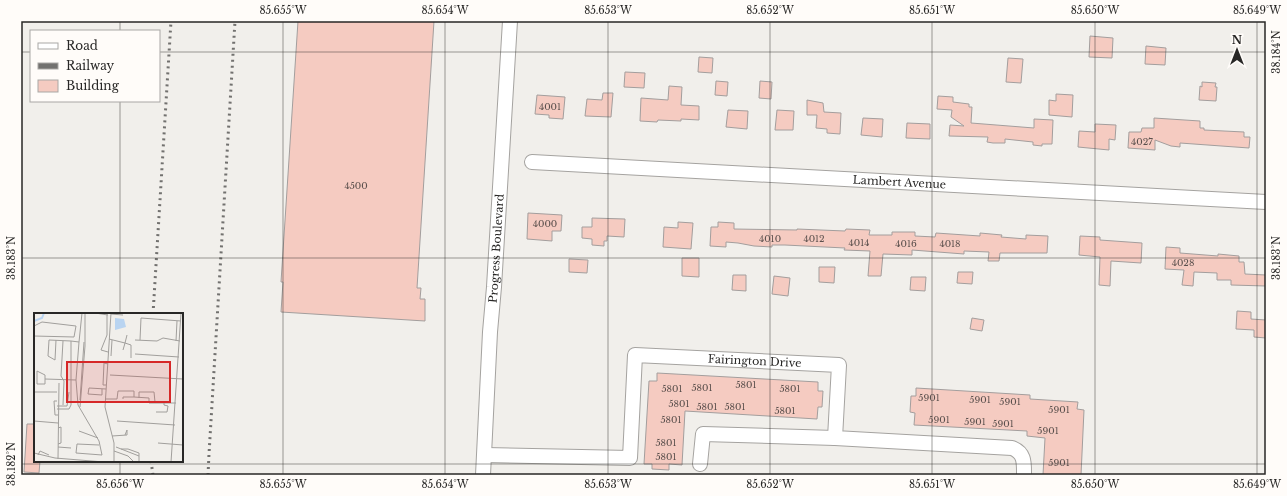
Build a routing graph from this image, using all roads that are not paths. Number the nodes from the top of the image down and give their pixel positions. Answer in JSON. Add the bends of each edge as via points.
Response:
{"nodes":[{"id":1,"x":510,"y":21,"type":"edge"},
{"id":2,"x":532,"y":162,"type":"dead end"},
{"id":3,"x":1266,"y":202,"type":"edge"},
{"id":4,"x":834,"y":438,"type":"junction"},
{"id":5,"x":485,"y":455,"type":"junction"},
{"id":6,"x":700,"y":464,"type":"dead end"},
{"id":7,"x":483,"y":475,"type":"edge"},
{"id":8,"x":1024,"y":475,"type":"edge"}],
"edges":[{"from":1,"to":5,"type":"street","name":"Progress Boulevard","via":[[490,332]]},
{"from":2,"to":3,"type":"street","name":"Lambert Avenue"},
{"from":4,"to":5,"type":"street","name":"Fairington Drive","via":[[839,365],[635,355],[630,458]]},
{"from":4,"to":6,"type":"street","via":[[703,434]]},
{"from":4,"to":8,"type":"street","via":[[1012,448],[1022,455]]},
{"from":5,"to":7,"type":"street","name":"Progress Boulevard"}]}
